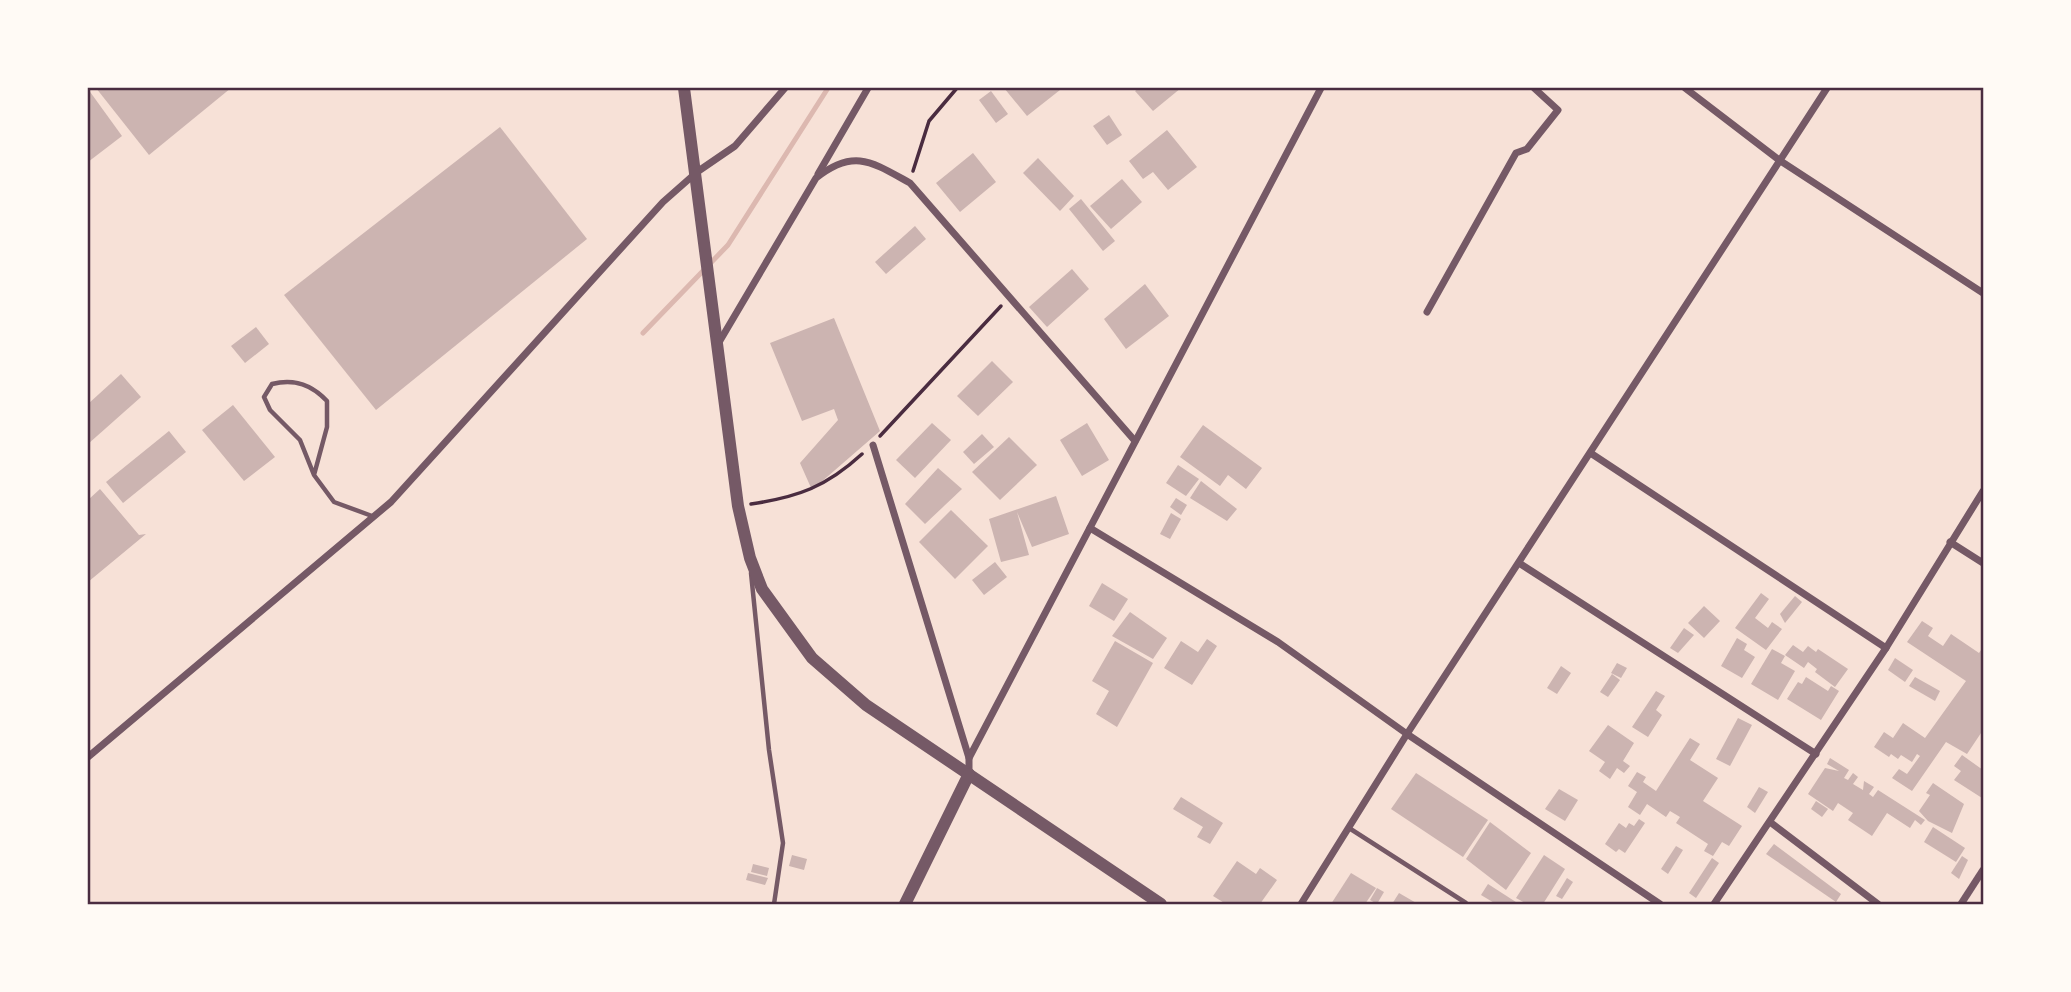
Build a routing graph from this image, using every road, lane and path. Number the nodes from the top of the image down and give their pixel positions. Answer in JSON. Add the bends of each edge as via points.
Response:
{"nodes":[{"id":1,"x":684,"y":88,"type":"edge"},
{"id":2,"x":785,"y":88,"type":"edge"},
{"id":3,"x":868,"y":88,"type":"edge"},
{"id":4,"x":957,"y":88,"type":"edge"},
{"id":5,"x":1321,"y":88,"type":"edge"},
{"id":6,"x":1534,"y":88,"type":"edge"},
{"id":7,"x":1685,"y":88,"type":"edge"},
{"id":8,"x":1827,"y":88,"type":"edge"},
{"id":9,"x":1779,"y":160,"type":"junction"},
{"id":10,"x":697,"y":172,"type":"junction"},
{"id":11,"x":816,"y":178,"type":"junction"},
{"id":12,"x":910,"y":183,"type":"junction"},
{"id":13,"x":1983,"y":293,"type":"edge"},
{"id":14,"x":1010,"y":297,"type":"junction"},
{"id":15,"x":1427,"y":312,"type":"dead end"},
{"id":16,"x":717,"y":346,"type":"junction"},
{"id":17,"x":1135,"y":441,"type":"junction"},
{"id":18,"x":873,"y":444,"type":"junction"},
{"id":19,"x":1592,"y":454,"type":"junction"},
{"id":20,"x":314,"y":475,"type":"junction"},
{"id":21,"x":1983,"y":491,"type":"edge"},
{"id":22,"x":738,"y":506,"type":"junction"},
{"id":23,"x":373,"y":517,"type":"junction"},
{"id":24,"x":1090,"y":528,"type":"junction"},
{"id":25,"x":1950,"y":542,"type":"junction"},
{"id":26,"x":749,"y":555,"type":"junction"},
{"id":27,"x":1519,"y":563,"type":"junction"},
{"id":28,"x":1983,"y":563,"type":"edge"},
{"id":29,"x":1886,"y":648,"type":"junction"},
{"id":30,"x":1407,"y":734,"type":"junction"},
{"id":31,"x":1816,"y":754,"type":"junction"},
{"id":32,"x":88,"y":757,"type":"edge"},
{"id":33,"x":969,"y":758,"type":"junction"},
{"id":34,"x":969,"y":774,"type":"junction"},
{"id":35,"x":1770,"y":821,"type":"junction"},
{"id":36,"x":1349,"y":828,"type":"junction"},
{"id":37,"x":1983,"y":870,"type":"edge"},
{"id":38,"x":1466,"y":903,"type":"edge"},
{"id":39,"x":774,"y":905,"type":"edge"},
{"id":40,"x":905,"y":905,"type":"edge"},
{"id":41,"x":1161,"y":905,"type":"edge"},
{"id":42,"x":1301,"y":905,"type":"edge"},
{"id":43,"x":1660,"y":905,"type":"edge"},
{"id":44,"x":1714,"y":905,"type":"edge"},
{"id":45,"x":1878,"y":905,"type":"edge"},
{"id":46,"x":1961,"y":905,"type":"edge"}],
"edges":[{"from":1,"to":10,"type":"street"},
{"from":2,"to":10,"type":"street","via":[[735,146]]},
{"from":3,"to":11,"type":"street"},
{"from":4,"to":12,"type":"path","via":[[929,121]]},
{"from":5,"to":17,"type":"street"},
{"from":6,"to":15,"type":"street","via":[[1558,110],[1527,149],[1516,153]]},
{"from":7,"to":9,"type":"street"},
{"from":8,"to":9,"type":"street"},
{"from":9,"to":13,"type":"street"},
{"from":9,"to":19,"type":"street"},
{"from":10,"to":16,"type":"street"},
{"from":10,"to":23,"type":"street","via":[[663,202]]},
{"from":11,"to":12,"type":"street","via":[[835,163],[849,160],[871,162]]},
{"from":11,"to":16,"type":"street"},
{"from":12,"to":14,"type":"street"},
{"from":14,"to":17,"type":"street"},
{"from":14,"to":18,"type":"path"},
{"from":16,"to":22,"type":"street"},
{"from":17,"to":24,"type":"street"},
{"from":18,"to":22,"type":"path","via":[[848,467],[805,493]]},
{"from":18,"to":33,"type":"street"},
{"from":19,"to":27,"type":"street"},
{"from":19,"to":29,"type":"street"},
{"from":20,"to":20,"type":"lane","via":[[327,427],[327,401],[314,387],[286,380],[272,384],[264,397],[270,410],[300,440]]},
{"from":20,"to":23,"type":"lane","via":[[334,502]]},
{"from":21,"to":25,"type":"street"},
{"from":22,"to":26,"type":"street"},
{"from":23,"to":32,"type":"street"},
{"from":24,"to":30,"type":"street","via":[[1278,642]]},
{"from":24,"to":33,"type":"street"},
{"from":25,"to":28,"type":"street"},
{"from":25,"to":29,"type":"street"},
{"from":26,"to":34,"type":"street","via":[[773,608],[813,658],[866,705]]},
{"from":26,"to":39,"type":"lane","via":[[783,843]]},
{"from":27,"to":30,"type":"street"},
{"from":27,"to":31,"type":"street"},
{"from":29,"to":31,"type":"street"},
{"from":30,"to":36,"type":"street"},
{"from":30,"to":43,"type":"street"},
{"from":31,"to":35,"type":"street"},
{"from":33,"to":34,"type":"street"},
{"from":34,"to":40,"type":"street"},
{"from":34,"to":41,"type":"street"},
{"from":35,"to":44,"type":"street"},
{"from":35,"to":45,"type":"street"},
{"from":36,"to":38,"type":"lane"},
{"from":36,"to":42,"type":"street"},
{"from":37,"to":46,"type":"street"}]}
